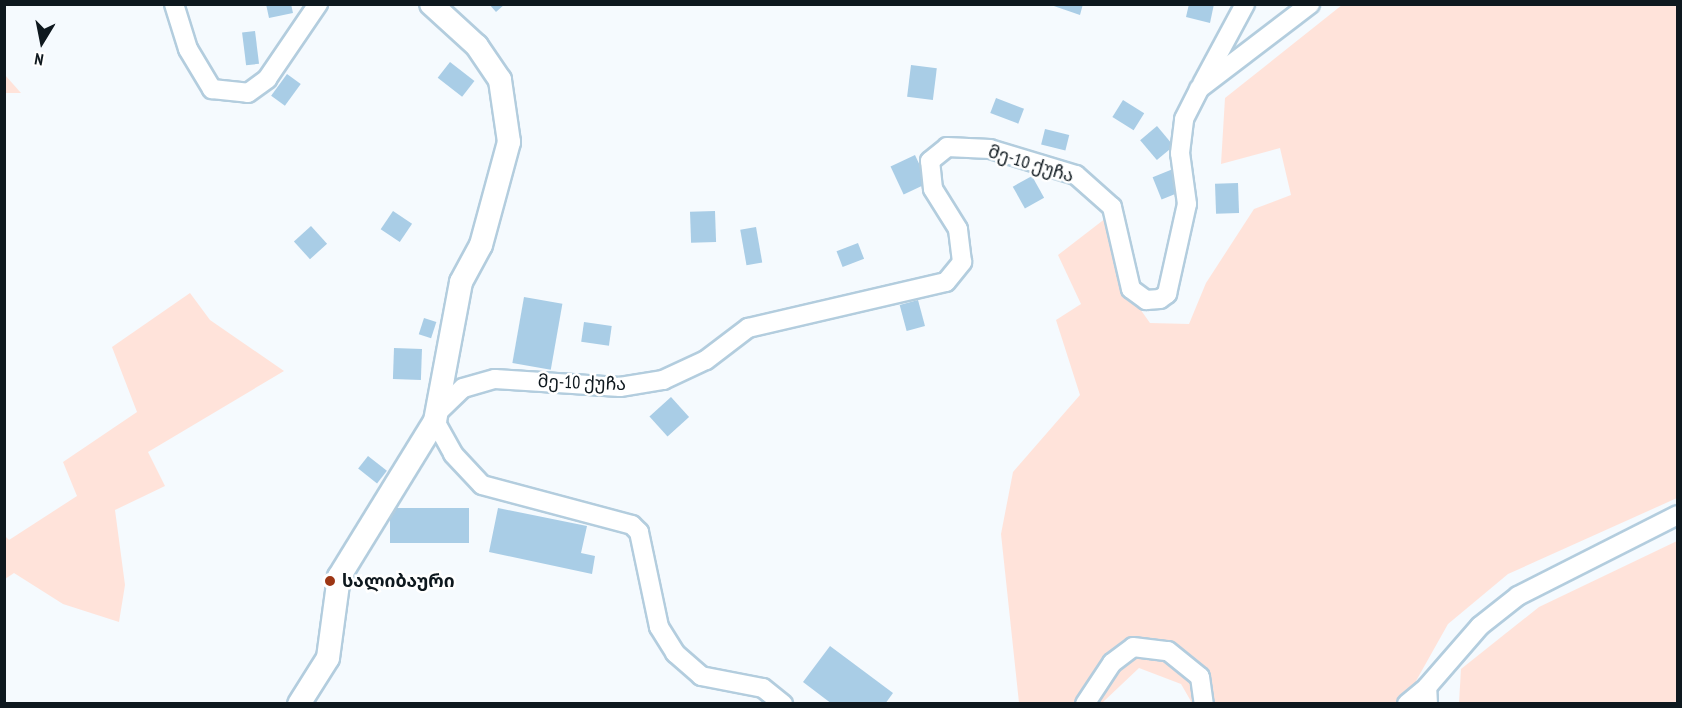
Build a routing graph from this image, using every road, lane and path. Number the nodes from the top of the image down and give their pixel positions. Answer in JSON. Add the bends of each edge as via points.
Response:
{"nodes":[{"id":1,"x":174,"y":4,"type":"edge"},
{"id":2,"x":318,"y":4,"type":"edge"},
{"id":3,"x":431,"y":4,"type":"edge"},
{"id":4,"x":1245,"y":4,"type":"edge"},
{"id":5,"x":1310,"y":4,"type":"edge"},
{"id":6,"x":1199,"y":89,"type":"junction"},
{"id":7,"x":436,"y":417,"type":"junction"},
{"id":8,"x":1677,"y":515,"type":"edge"},
{"id":9,"x":1427,"y":695,"type":"edge"},
{"id":10,"x":299,"y":704,"type":"edge"},
{"id":11,"x":783,"y":704,"type":"edge"},
{"id":12,"x":1085,"y":704,"type":"edge"},
{"id":13,"x":1204,"y":704,"type":"edge"},
{"id":14,"x":1407,"y":704,"type":"edge"}],
"edges":[{"from":1,"to":2,"type":"street","via":[[188,49],[212,89],[248,93],[267,78]]},
{"from":3,"to":7,"type":"street","via":[[477,46],[500,80],[509,142],[481,245],[461,282]]},
{"from":4,"to":6,"type":"street"},
{"from":5,"to":6,"type":"street","name":"მე-10 ქუჩა"},
{"from":6,"to":7,"type":"street","name":"მე-10 ქუჩა","via":[[1184,119],[1180,153],[1187,204],[1167,294],[1160,299],[1146,300],[1131,289],[1112,207],[1076,175],[990,149],[947,147],[930,161],[933,189],[960,240],[962,262],[946,282],[748,328],[706,360],[663,380],[620,387],[495,379],[463,388]]},
{"from":7,"to":10,"type":"street","via":[[339,577],[328,658]]},
{"from":7,"to":11,"type":"street","via":[[453,454],[483,485],[632,525],[639,531],[659,627],[675,653],[701,676],[763,688]]},
{"from":8,"to":9,"type":"street","via":[[1518,596],[1480,626]]},
{"from":9,"to":14,"type":"street"},
{"from":12,"to":13,"type":"street","via":[[1112,663],[1133,647],[1168,651],[1200,676]]}]}
